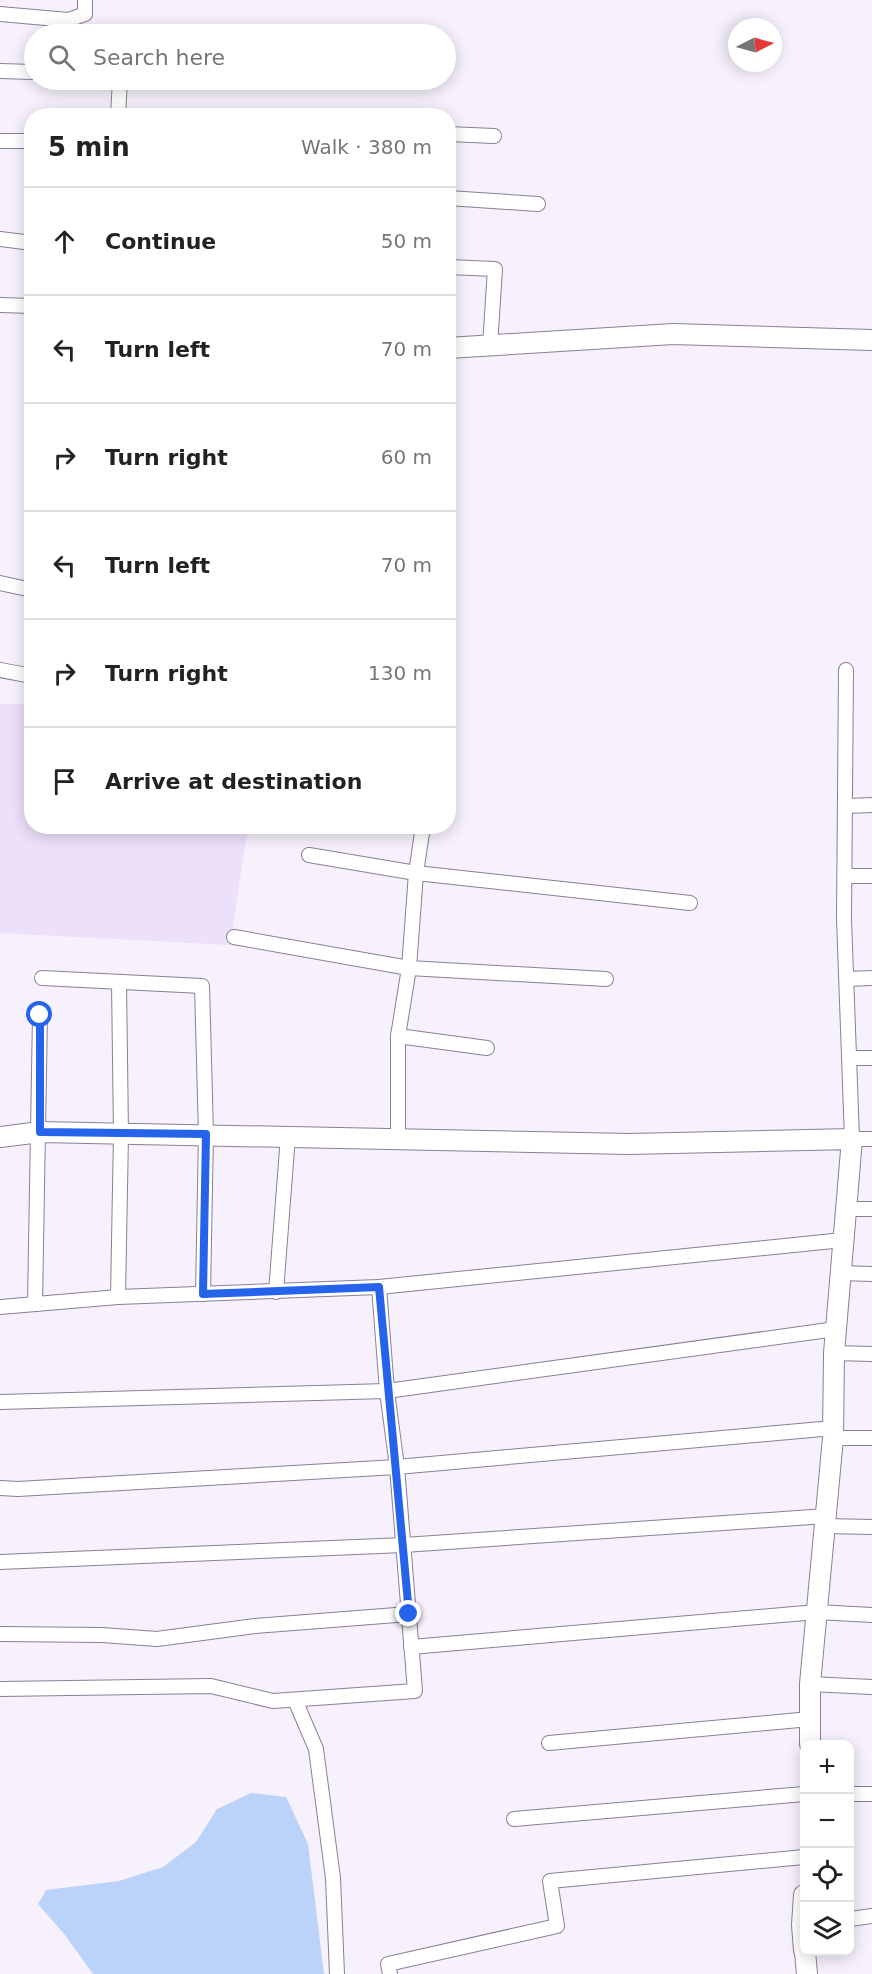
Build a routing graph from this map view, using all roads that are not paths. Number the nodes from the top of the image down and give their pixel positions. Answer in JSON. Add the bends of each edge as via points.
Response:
{"nodes":[{"id":1,"x":85,"y":0,"type":"edge"},
{"id":2,"x":0,"y":14,"type":"edge"},
{"id":3,"x":0,"y":71,"type":"edge"},
{"id":4,"x":24,"y":72,"type":"edge"},
{"id":5,"x":119,"y":90,"type":"edge"},
{"id":6,"x":118,"y":108,"type":"edge"},
{"id":7,"x":456,"y":134,"type":"edge"},
{"id":8,"x":494,"y":136,"type":"dead end"},
{"id":9,"x":0,"y":141,"type":"edge"},
{"id":10,"x":24,"y":141,"type":"edge"},
{"id":11,"x":456,"y":199,"type":"edge"},
{"id":12,"x":538,"y":204,"type":"dead end"},
{"id":13,"x":0,"y":239,"type":"edge"},
{"id":14,"x":24,"y":242,"type":"edge"},
{"id":15,"x":456,"y":267,"type":"edge"},
{"id":16,"x":0,"y":305,"type":"edge"},
{"id":17,"x":24,"y":306,"type":"edge"},
{"id":18,"x":872,"y":340,"type":"edge"},
{"id":19,"x":490,"y":346,"type":"junction"},
{"id":20,"x":456,"y":348,"type":"edge"},
{"id":21,"x":0,"y":583,"type":"edge"},
{"id":22,"x":24,"y":588,"type":"edge"},
{"id":23,"x":0,"y":670,"type":"edge"},
{"id":24,"x":846,"y":670,"type":"dead end"},
{"id":25,"x":24,"y":674,"type":"edge"},
{"id":26,"x":872,"y":805,"type":"edge"},
{"id":27,"x":846,"y":806,"type":"junction"},
{"id":28,"x":422,"y":834,"type":"edge"},
{"id":29,"x":309,"y":855,"type":"dead end"},
{"id":30,"x":416,"y":873,"type":"junction"},
{"id":31,"x":845,"y":876,"type":"junction"},
{"id":32,"x":872,"y":876,"type":"edge"},
{"id":33,"x":690,"y":903,"type":"dead end"},
{"id":34,"x":234,"y":937,"type":"dead end"},
{"id":35,"x":409,"y":968,"type":"junction"},
{"id":36,"x":42,"y":978,"type":"dead end"},
{"id":37,"x":872,"y":978,"type":"edge"},
{"id":38,"x":606,"y":979,"type":"dead end"},
{"id":39,"x":847,"y":979,"type":"junction"},
{"id":40,"x":119,"y":982,"type":"junction"},
{"id":41,"x":40,"y":1015,"type":"dead end"},
{"id":42,"x":398,"y":1036,"type":"junction"},
{"id":43,"x":487,"y":1048,"type":"dead end"},
{"id":44,"x":850,"y":1058,"type":"junction"},
{"id":45,"x":872,"y":1058,"type":"edge"},
{"id":46,"x":40,"y":1132,"type":"junction"},
{"id":47,"x":121,"y":1134,"type":"junction"},
{"id":48,"x":206,"y":1134,"type":"junction"},
{"id":49,"x":288,"y":1136,"type":"junction"},
{"id":50,"x":0,"y":1137,"type":"edge"},
{"id":51,"x":852,"y":1139,"type":"junction"},
{"id":52,"x":872,"y":1139,"type":"edge"},
{"id":53,"x":398,"y":1141,"type":"junction"},
{"id":54,"x":846,"y":1209,"type":"junction"},
{"id":55,"x":872,"y":1209,"type":"edge"},
{"id":56,"x":843,"y":1240,"type":"junction"},
{"id":57,"x":841,"y":1273,"type":"junction"},
{"id":58,"x":872,"y":1274,"type":"edge"},
{"id":59,"x":379,"y":1287,"type":"junction"},
{"id":60,"x":276,"y":1292,"type":"junction"},
{"id":61,"x":203,"y":1294,"type":"junction"},
{"id":62,"x":118,"y":1297,"type":"junction"},
{"id":63,"x":35,"y":1304,"type":"junction"},
{"id":64,"x":0,"y":1307,"type":"edge"},
{"id":65,"x":836,"y":1329,"type":"junction"},
{"id":66,"x":834,"y":1353,"type":"junction"},
{"id":67,"x":872,"y":1354,"type":"edge"},
{"id":68,"x":387,"y":1391,"type":"junction"},
{"id":69,"x":0,"y":1402,"type":"edge"},
{"id":70,"x":833,"y":1433,"type":"junction"},
{"id":71,"x":872,"y":1438,"type":"edge"},
{"id":72,"x":397,"y":1467,"type":"junction"},
{"id":73,"x":0,"y":1488,"type":"edge"},
{"id":74,"x":825,"y":1521,"type":"junction"},
{"id":75,"x":872,"y":1527,"type":"edge"},
{"id":76,"x":404,"y":1545,"type":"junction"},
{"id":77,"x":0,"y":1562,"type":"edge"},
{"id":78,"x":817,"y":1612,"type":"junction"},
{"id":79,"x":409,"y":1614,"type":"junction"},
{"id":80,"x":872,"y":1616,"type":"edge"},
{"id":81,"x":0,"y":1634,"type":"edge"},
{"id":82,"x":411,"y":1647,"type":"junction"},
{"id":83,"x":810,"y":1684,"type":"junction"},
{"id":84,"x":872,"y":1687,"type":"edge"},
{"id":85,"x":0,"y":1689,"type":"edge"},
{"id":86,"x":295,"y":1700,"type":"junction"},
{"id":87,"x":810,"y":1719,"type":"junction"},
{"id":88,"x":810,"y":1740,"type":"edge"},
{"id":89,"x":549,"y":1743,"type":"dead end"},
{"id":90,"x":800,"y":1794,"type":"edge"},
{"id":91,"x":854,"y":1794,"type":"edge"},
{"id":92,"x":872,"y":1794,"type":"edge"},
{"id":93,"x":514,"y":1819,"type":"dead end"},
{"id":94,"x":800,"y":1857,"type":"edge"},
{"id":95,"x":872,"y":1916,"type":"edge"},
{"id":96,"x":854,"y":1918,"type":"edge"},
{"id":97,"x":805,"y":1956,"type":"edge"},
{"id":98,"x":338,"y":1974,"type":"edge"},
{"id":99,"x":390,"y":1974,"type":"edge"},
{"id":100,"x":807,"y":1974,"type":"edge"}],
"edges":[{"from":1,"to":2,"type":"street","via":[[85,14],[68,20]]},
{"from":3,"to":4,"type":"street"},
{"from":5,"to":6,"type":"street"},
{"from":7,"to":8,"type":"street"},
{"from":9,"to":10,"type":"street"},
{"from":11,"to":12,"type":"street"},
{"from":13,"to":14,"type":"street"},
{"from":15,"to":19,"type":"street","via":[[495,269]]},
{"from":16,"to":17,"type":"street"},
{"from":18,"to":19,"type":"street","via":[[673,334]]},
{"from":19,"to":20,"type":"street"},
{"from":21,"to":22,"type":"street"},
{"from":23,"to":25,"type":"street"},
{"from":24,"to":27,"type":"street"},
{"from":26,"to":27,"type":"street"},
{"from":27,"to":31,"type":"street"},
{"from":28,"to":30,"type":"street"},
{"from":29,"to":30,"type":"street"},
{"from":30,"to":33,"type":"street"},
{"from":30,"to":35,"type":"street"},
{"from":31,"to":32,"type":"street"},
{"from":31,"to":39,"type":"street"},
{"from":34,"to":35,"type":"street"},
{"from":35,"to":38,"type":"street"},
{"from":35,"to":42,"type":"street"},
{"from":36,"to":40,"type":"street"},
{"from":37,"to":39,"type":"street"},
{"from":39,"to":44,"type":"street"},
{"from":40,"to":47,"type":"street"},
{"from":40,"to":48,"type":"street","via":[[202,986]]},
{"from":41,"to":46,"type":"street"},
{"from":42,"to":43,"type":"street"},
{"from":42,"to":53,"type":"street"},
{"from":44,"to":45,"type":"street"},
{"from":44,"to":51,"type":"street"},
{"from":46,"to":47,"type":"street"},
{"from":46,"to":50,"type":"street"},
{"from":46,"to":63,"type":"street"},
{"from":47,"to":48,"type":"street"},
{"from":47,"to":62,"type":"street"},
{"from":48,"to":49,"type":"street"},
{"from":48,"to":61,"type":"street"},
{"from":49,"to":53,"type":"street"},
{"from":49,"to":60,"type":"street"},
{"from":51,"to":52,"type":"street"},
{"from":51,"to":53,"type":"street","via":[[629,1144]]},
{"from":51,"to":54,"type":"street"},
{"from":54,"to":55,"type":"street"},
{"from":54,"to":56,"type":"street"},
{"from":56,"to":57,"type":"street"},
{"from":56,"to":59,"type":"street"},
{"from":57,"to":58,"type":"street"},
{"from":57,"to":65,"type":"street"},
{"from":59,"to":60,"type":"street"},
{"from":59,"to":68,"type":"street"},
{"from":60,"to":61,"type":"street"},
{"from":61,"to":62,"type":"street"},
{"from":62,"to":63,"type":"street"},
{"from":63,"to":64,"type":"street"},
{"from":65,"to":66,"type":"street"},
{"from":65,"to":68,"type":"street"},
{"from":66,"to":67,"type":"street"},
{"from":66,"to":70,"type":"street"},
{"from":68,"to":69,"type":"street"},
{"from":68,"to":72,"type":"street"},
{"from":70,"to":71,"type":"street"},
{"from":70,"to":72,"type":"street"},
{"from":70,"to":74,"type":"street"},
{"from":72,"to":73,"type":"street"},
{"from":72,"to":76,"type":"street"},
{"from":74,"to":75,"type":"street"},
{"from":74,"to":76,"type":"street"},
{"from":74,"to":78,"type":"street"},
{"from":76,"to":77,"type":"street"},
{"from":76,"to":79,"type":"street"},
{"from":78,"to":80,"type":"street"},
{"from":78,"to":82,"type":"street"},
{"from":78,"to":83,"type":"street"},
{"from":79,"to":81,"type":"street","via":[[255,1626],[157,1639]]},
{"from":79,"to":82,"type":"street"},
{"from":82,"to":86,"type":"street","via":[[415,1691]]},
{"from":83,"to":84,"type":"street"},
{"from":83,"to":87,"type":"street"},
{"from":85,"to":86,"type":"street","via":[[211,1686],[273,1701]]},
{"from":86,"to":98,"type":"street","via":[[316,1749],[333,1878]]},
{"from":87,"to":88,"type":"street"},
{"from":87,"to":89,"type":"street"},
{"from":90,"to":93,"type":"street"},
{"from":91,"to":92,"type":"street"},
{"from":94,"to":99,"type":"street","via":[[550,1881],[558,1926],[388,1964]]},
{"from":95,"to":96,"type":"street"},
{"from":97,"to":100,"type":"street"}]}
